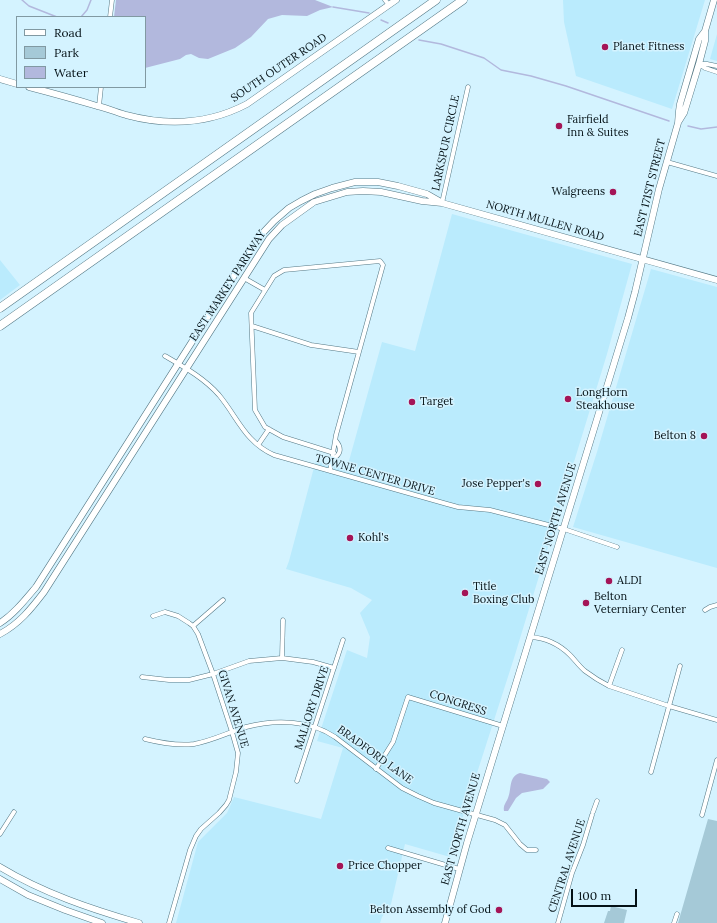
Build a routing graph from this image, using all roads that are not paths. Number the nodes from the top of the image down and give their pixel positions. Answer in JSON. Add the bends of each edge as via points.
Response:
{"nodes":[{"id":1,"x":112,"y":0,"type":"edge"},
{"id":2,"x":396,"y":0,"type":"edge"},
{"id":3,"x":436,"y":0,"type":"edge"},
{"id":4,"x":463,"y":0,"type":"edge"},
{"id":5,"x":714,"y":0,"type":"edge"},
{"id":6,"x":387,"y":2,"type":"edge"},
{"id":7,"x":110,"y":16,"type":"edge"},
{"id":8,"x":695,"y":63,"type":"junction"},
{"id":9,"x":717,"y":66,"type":"edge"},
{"id":10,"x":717,"y":72,"type":"edge"},
{"id":11,"x":0,"y":79,"type":"edge"},
{"id":12,"x":16,"y":84,"type":"edge"},
{"id":13,"x":468,"y":87,"type":"dead end"},
{"id":14,"x":33,"y":88,"type":"edge"},
{"id":15,"x":101,"y":88,"type":"edge"},
{"id":16,"x":98,"y":106,"type":"junction"},
{"id":17,"x":678,"y":123,"type":"junction"},
{"id":18,"x":667,"y":162,"type":"junction"},
{"id":19,"x":717,"y":176,"type":"edge"},
{"id":20,"x":442,"y":203,"type":"junction"},
{"id":21,"x":643,"y":259,"type":"junction"},
{"id":22,"x":244,"y":278,"type":"junction"},
{"id":23,"x":717,"y":280,"type":"edge"},
{"id":24,"x":265,"y":290,"type":"junction"},
{"id":25,"x":0,"y":308,"type":"edge"},
{"id":26,"x":0,"y":326,"type":"edge"},
{"id":27,"x":252,"y":326,"type":"junction"},
{"id":28,"x":359,"y":352,"type":"junction"},
{"id":29,"x":165,"y":356,"type":"dead end"},
{"id":30,"x":178,"y":364,"type":"junction"},
{"id":31,"x":186,"y":368,"type":"junction"},
{"id":32,"x":269,"y":429,"type":"junction"},
{"id":33,"x":336,"y":441,"type":"junction"},
{"id":34,"x":258,"y":445,"type":"junction"},
{"id":35,"x":334,"y":453,"type":"junction"},
{"id":36,"x":333,"y":459,"type":"junction"},
{"id":37,"x":330,"y":471,"type":"junction"},
{"id":38,"x":564,"y":529,"type":"junction"},
{"id":39,"x":617,"y":547,"type":"dead end"},
{"id":40,"x":223,"y":600,"type":"dead end"},
{"id":41,"x":717,"y":605,"type":"edge"},
{"id":42,"x":705,"y":610,"type":"dead end"},
{"id":43,"x":153,"y":616,"type":"dead end"},
{"id":44,"x":283,"y":620,"type":"dead end"},
{"id":45,"x":0,"y":623,"type":"edge"},
{"id":46,"x":193,"y":626,"type":"junction"},
{"id":47,"x":0,"y":634,"type":"edge"},
{"id":48,"x":530,"y":637,"type":"junction"},
{"id":49,"x":343,"y":640,"type":"dead end"},
{"id":50,"x":622,"y":650,"type":"dead end"},
{"id":51,"x":282,"y":658,"type":"junction"},
{"id":52,"x":680,"y":666,"type":"dead end"},
{"id":53,"x":334,"y":668,"type":"junction"},
{"id":54,"x":213,"y":674,"type":"junction"},
{"id":55,"x":142,"y":677,"type":"dead end"},
{"id":56,"x":610,"y":686,"type":"junction"},
{"id":57,"x":669,"y":706,"type":"junction"},
{"id":58,"x":717,"y":720,"type":"edge"},
{"id":59,"x":503,"y":726,"type":"junction"},
{"id":60,"x":315,"y":727,"type":"junction"},
{"id":61,"x":232,"y":732,"type":"junction"},
{"id":62,"x":145,"y":739,"type":"dead end"},
{"id":63,"x":717,"y":760,"type":"edge"},
{"id":64,"x":376,"y":768,"type":"junction"},
{"id":65,"x":651,"y":772,"type":"dead end"},
{"id":66,"x":298,"y":781,"type":"dead end"},
{"id":67,"x":597,"y":801,"type":"dead end"},
{"id":68,"x":14,"y":812,"type":"dead end"},
{"id":69,"x":475,"y":815,"type":"junction"},
{"id":70,"x":702,"y":815,"type":"dead end"},
{"id":71,"x":0,"y":834,"type":"edge"},
{"id":72,"x":388,"y":848,"type":"dead end"},
{"id":73,"x":536,"y":850,"type":"dead end"},
{"id":74,"x":0,"y":867,"type":"edge"},
{"id":75,"x":459,"y":869,"type":"junction"},
{"id":76,"x":0,"y":879,"type":"edge"},
{"id":77,"x":677,"y":914,"type":"dead end"},
{"id":78,"x":102,"y":923,"type":"edge"},
{"id":79,"x":139,"y":923,"type":"edge"},
{"id":80,"x":169,"y":923,"type":"edge"},
{"id":81,"x":445,"y":923,"type":"edge"},
{"id":82,"x":558,"y":923,"type":"edge"},
{"id":83,"x":674,"y":923,"type":"edge"}],
"edges":[{"from":1,"to":7,"type":"street"},
{"from":2,"to":6,"type":"street","name":"SOUTH OUTER ROAD"},
{"from":3,"to":25,"type":"highway"},
{"from":4,"to":26,"type":"highway"},
{"from":5,"to":8,"type":"street","name":"EAST 171ST STREET","via":[[705,31],[699,39]]},
{"from":6,"to":16,"type":"street","name":"SOUTH OUTER ROAD","via":[[242,107],[225,114],[182,122],[162,121],[127,115]]},
{"from":8,"to":9,"type":"street"},
{"from":8,"to":10,"type":"street"},
{"from":8,"to":17,"type":"street","name":"EAST 171ST STREET","via":[[679,111]]},
{"from":8,"to":17,"type":"street","name":"EAST 171ST STREET","via":[[684,113]]},
{"from":11,"to":12,"type":"street"},
{"from":13,"to":20,"type":"street","name":"LARKSPUR CIRCLE"},
{"from":14,"to":16,"type":"street"},
{"from":15,"to":16,"type":"street"},
{"from":17,"to":18,"type":"street","name":"EAST 171ST STREET"},
{"from":18,"to":19,"type":"street"},
{"from":18,"to":21,"type":"street","name":"EAST 171ST STREET"},
{"from":20,"to":21,"type":"street","name":"NORTH MULLEN ROAD"},
{"from":20,"to":22,"type":"street","name":"EAST MARKEY PARKWAY","via":[[363,191],[347,192],[314,202],[282,225],[269,238]]},
{"from":20,"to":30,"type":"street","name":"EAST MARKEY PARKWAY","via":[[427,194],[378,182],[355,182],[300,201],[274,221],[258,238]]},
{"from":21,"to":23,"type":"street","name":"NORTH MULLEN ROAD"},
{"from":21,"to":38,"type":"street","name":"EAST NORTH AVENUE","via":[[628,318]]},
{"from":22,"to":24,"type":"street"},
{"from":22,"to":31,"type":"street","name":"EAST MARKEY PARKWAY"},
{"from":24,"to":27,"type":"street","via":[[251,314]]},
{"from":24,"to":28,"type":"street","via":[[274,276],[284,270],[380,261],[383,265]]},
{"from":27,"to":28,"type":"street","via":[[311,344]]},
{"from":27,"to":32,"type":"street","via":[[255,410]]},
{"from":28,"to":33,"type":"street"},
{"from":29,"to":30,"type":"street","name":"TOWNE CENTER DRIVE"},
{"from":30,"to":31,"type":"street","name":"TOWNE CENTER DRIVE"},
{"from":30,"to":45,"type":"street","name":"EAST MARKEY PARKWAY","via":[[36,587],[22,604]]},
{"from":31,"to":34,"type":"street","name":"TOWNE CENTER DRIVE","via":[[218,395],[242,429]]},
{"from":31,"to":47,"type":"street","name":"EAST MARKEY PARKWAY","via":[[44,592],[30,611],[11,629]]},
{"from":32,"to":34,"type":"street"},
{"from":32,"to":35,"type":"street","via":[[283,437]]},
{"from":33,"to":35,"type":"street"},
{"from":33,"to":36,"type":"street","via":[[340,448]]},
{"from":34,"to":37,"type":"street","name":"TOWNE CENTER DRIVE","via":[[274,455]]},
{"from":35,"to":36,"type":"street"},
{"from":36,"to":37,"type":"street"},
{"from":37,"to":38,"type":"street","name":"TOWNE CENTER DRIVE","via":[[458,507],[490,510]]},
{"from":38,"to":39,"type":"street","name":"TOWNE CENTER DRIVE"},
{"from":38,"to":48,"type":"street","name":"EAST NORTH AVENUE"},
{"from":40,"to":46,"type":"street"},
{"from":41,"to":42,"type":"street"},
{"from":43,"to":46,"type":"street","via":[[165,612],[184,619]]},
{"from":44,"to":51,"type":"street"},
{"from":46,"to":54,"type":"street","name":"GIVAN AVENUE"},
{"from":48,"to":56,"type":"street","via":[[559,646],[585,671]]},
{"from":48,"to":59,"type":"street","name":"EAST NORTH AVENUE"},
{"from":49,"to":53,"type":"street","name":"MALLORY DRIVE"},
{"from":50,"to":56,"type":"street"},
{"from":51,"to":53,"type":"street"},
{"from":51,"to":54,"type":"street","via":[[249,661]]},
{"from":52,"to":57,"type":"street"},
{"from":53,"to":60,"type":"street","name":"MALLORY DRIVE"},
{"from":54,"to":55,"type":"street","via":[[179,681]]},
{"from":54,"to":61,"type":"street","name":"GIVAN AVENUE"},
{"from":56,"to":57,"type":"street"},
{"from":57,"to":58,"type":"street"},
{"from":57,"to":65,"type":"street"},
{"from":59,"to":64,"type":"street","name":"CONGRESS","via":[[408,697],[393,742]]},
{"from":59,"to":69,"type":"street","name":"EAST NORTH AVENUE"},
{"from":60,"to":61,"type":"street","name":"BRADFORD LANE","via":[[274,722]]},
{"from":60,"to":64,"type":"street","name":"BRADFORD LANE","via":[[335,737]]},
{"from":60,"to":66,"type":"street","name":"MALLORY DRIVE"},
{"from":61,"to":62,"type":"street","name":"BRADFORD LANE","via":[[184,745]]},
{"from":61,"to":80,"type":"street","name":"GIVAN AVENUE","via":[[238,753],[229,800],[196,836]]},
{"from":63,"to":70,"type":"street"},
{"from":64,"to":69,"type":"street","name":"BRADFORD LANE","via":[[402,788],[418,796]]},
{"from":67,"to":82,"type":"street","name":"CENTRAL AVENUE"},
{"from":68,"to":71,"type":"street"},
{"from":69,"to":73,"type":"street","name":"BRADFORD LANE","via":[[505,825],[527,850]]},
{"from":69,"to":75,"type":"street","name":"EAST NORTH AVENUE"},
{"from":72,"to":75,"type":"street"},
{"from":74,"to":79,"type":"street","via":[[76,903]]},
{"from":75,"to":81,"type":"street","name":"EAST NORTH AVENUE"},
{"from":76,"to":78,"type":"street","via":[[28,895]]},
{"from":77,"to":83,"type":"street"}]}
